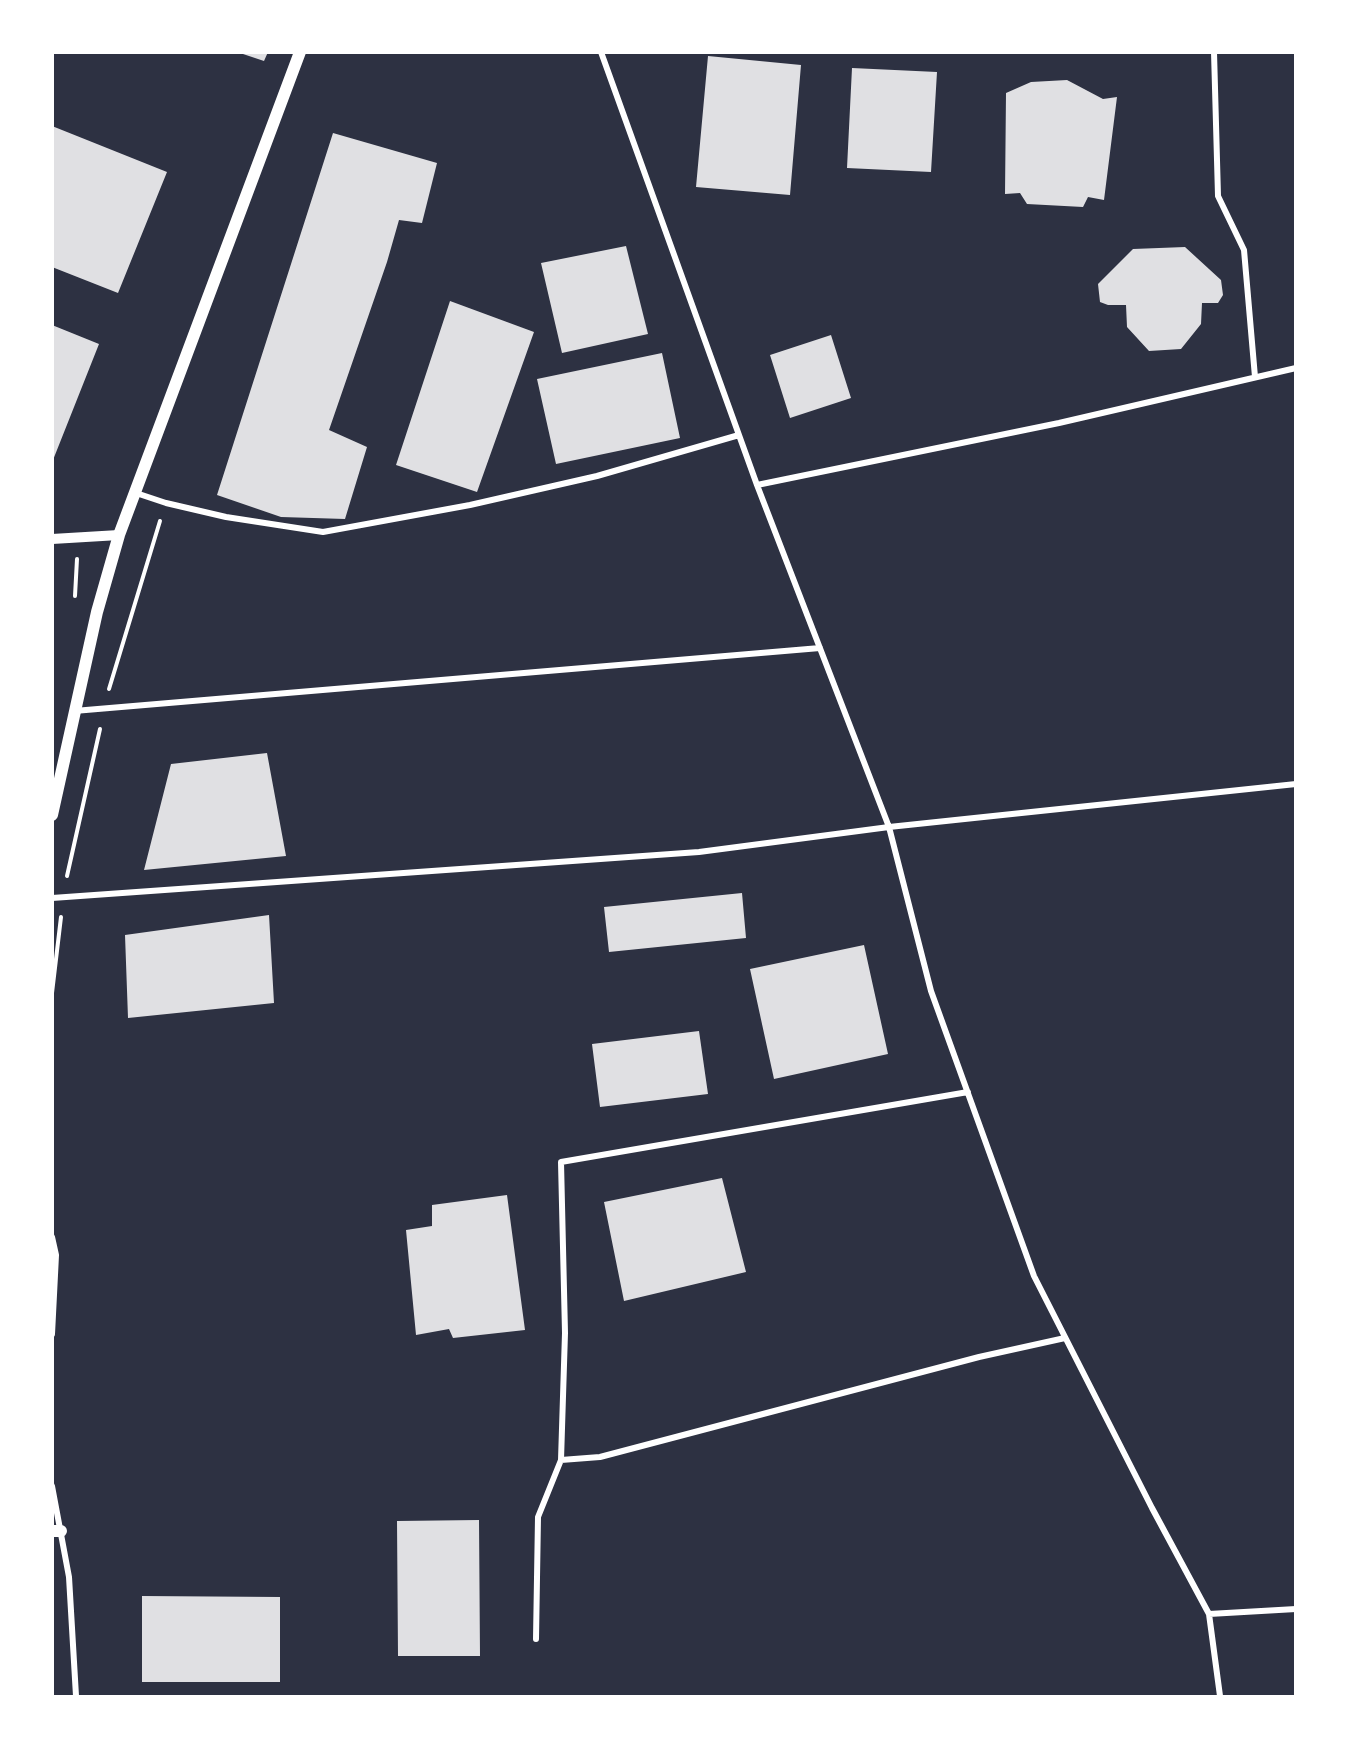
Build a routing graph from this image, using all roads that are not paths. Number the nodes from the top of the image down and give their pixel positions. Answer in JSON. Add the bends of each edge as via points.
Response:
{"nodes":[{"id":1,"x":300,"y":52,"type":"edge"},
{"id":2,"x":601,"y":52,"type":"edge"},
{"id":3,"x":1214,"y":52,"type":"edge"},
{"id":4,"x":1296,"y":368,"type":"edge"},
{"id":5,"x":1255,"y":377,"type":"junction"},
{"id":6,"x":739,"y":435,"type":"junction"},
{"id":7,"x":757,"y":485,"type":"junction"},
{"id":8,"x":136,"y":493,"type":"junction"},
{"id":9,"x":119,"y":535,"type":"junction"},
{"id":10,"x":52,"y":539,"type":"edge"},
{"id":11,"x":820,"y":648,"type":"junction"},
{"id":12,"x":74,"y":711,"type":"junction"},
{"id":13,"x":1296,"y":784,"type":"edge"},
{"id":14,"x":52,"y":815,"type":"edge"},
{"id":15,"x":888,"y":827,"type":"junction"},
{"id":16,"x":52,"y":898,"type":"edge"},
{"id":17,"x":968,"y":1092,"type":"junction"},
{"id":18,"x":52,"y":1237,"type":"edge"},
{"id":19,"x":52,"y":1334,"type":"edge"},
{"id":20,"x":1065,"y":1338,"type":"junction"},
{"id":21,"x":561,"y":1460,"type":"junction"},
{"id":22,"x":52,"y":1486,"type":"edge"},
{"id":23,"x":57,"y":1531,"type":"edge"},
{"id":24,"x":1296,"y":1609,"type":"edge"},
{"id":25,"x":1209,"y":1614,"type":"junction"},
{"id":26,"x":536,"y":1639,"type":"dead end"},
{"id":27,"x":76,"y":1696,"type":"edge"},
{"id":28,"x":1220,"y":1696,"type":"edge"}],
"edges":[{"from":1,"to":8,"type":"main road"},
{"from":2,"to":6,"type":"street"},
{"from":3,"to":5,"type":"street","via":[[1218,196],[1244,250]]},
{"from":4,"to":5,"type":"street"},
{"from":5,"to":7,"type":"street","via":[[1059,423]]},
{"from":6,"to":7,"type":"street"},
{"from":6,"to":8,"type":"street","via":[[470,505],[323,532],[226,517]]},
{"from":7,"to":11,"type":"street"},
{"from":8,"to":9,"type":"main road"},
{"from":9,"to":10,"type":"street"},
{"from":9,"to":12,"type":"main road"},
{"from":11,"to":12,"type":"street"},
{"from":11,"to":15,"type":"street"},
{"from":12,"to":14,"type":"main road"},
{"from":13,"to":15,"type":"street"},
{"from":15,"to":16,"type":"street","via":[[699,852]]},
{"from":15,"to":17,"type":"street","via":[[931,991]]},
{"from":17,"to":20,"type":"street","via":[[1034,1276]]},
{"from":17,"to":21,"type":"street","via":[[561,1162],[565,1333]]},
{"from":18,"to":19,"type":"street","via":[[56,1254]]},
{"from":20,"to":21,"type":"street","via":[[979,1356],[600,1457]]},
{"from":20,"to":25,"type":"street"},
{"from":21,"to":26,"type":"street","via":[[538,1517]]},
{"from":22,"to":23,"type":"street"},
{"from":23,"to":27,"type":"street","via":[[69,1577]]},
{"from":24,"to":25,"type":"street"},
{"from":25,"to":28,"type":"street"}]}
